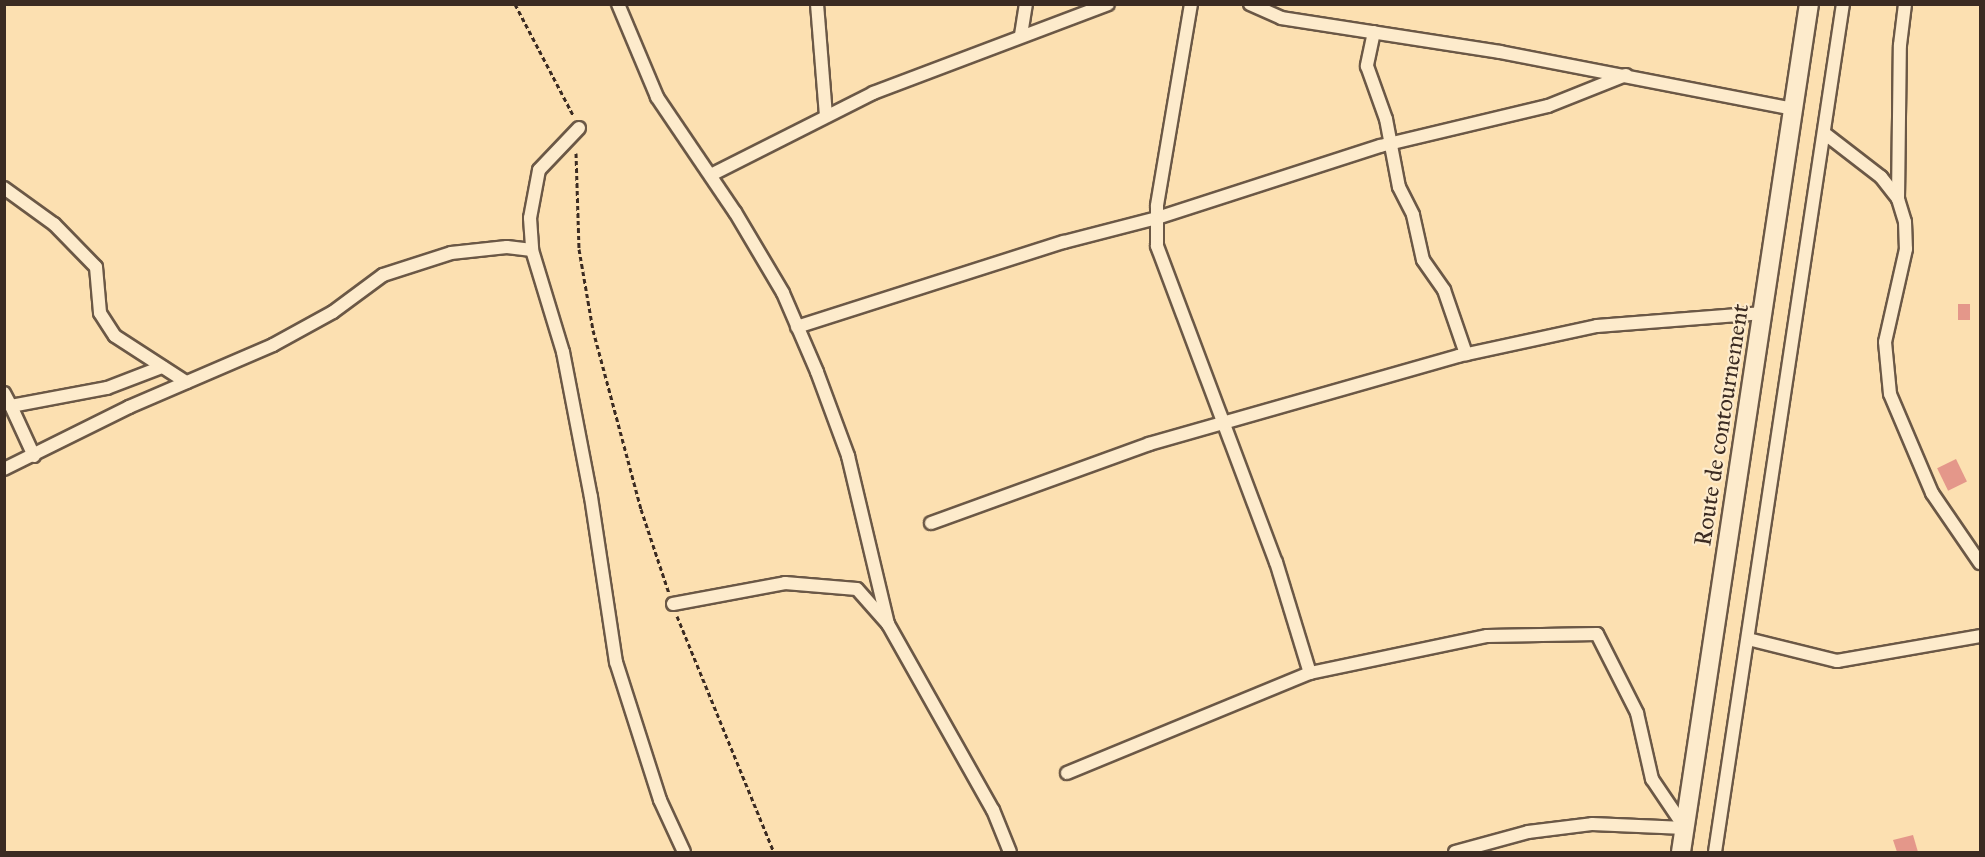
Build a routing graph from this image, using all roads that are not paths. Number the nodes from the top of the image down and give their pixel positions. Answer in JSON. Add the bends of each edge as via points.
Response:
{"nodes":[{"id":1,"x":618,"y":4,"type":"edge"},
{"id":2,"x":817,"y":4,"type":"edge"},
{"id":3,"x":1026,"y":4,"type":"edge"},
{"id":4,"x":1108,"y":4,"type":"edge"},
{"id":5,"x":1191,"y":4,"type":"edge"},
{"id":6,"x":1251,"y":4,"type":"edge"},
{"id":7,"x":1809,"y":4,"type":"edge"},
{"id":8,"x":1843,"y":4,"type":"edge"},
{"id":9,"x":1905,"y":4,"type":"edge"},
{"id":10,"x":1374,"y":32,"type":"junction"},
{"id":11,"x":1022,"y":35,"type":"junction"},
{"id":12,"x":1626,"y":75,"type":"junction"},
{"id":13,"x":1794,"y":109,"type":"junction"},
{"id":14,"x":826,"y":116,"type":"junction"},
{"id":15,"x":579,"y":128,"type":"road end"},
{"id":16,"x":1824,"y":133,"type":"junction"},
{"id":17,"x":1391,"y":143,"type":"junction"},
{"id":18,"x":711,"y":175,"type":"junction"},
{"id":19,"x":4,"y":188,"type":"edge"},
{"id":20,"x":1898,"y":199,"type":"junction"},
{"id":21,"x":1157,"y":218,"type":"junction"},
{"id":22,"x":532,"y":250,"type":"junction"},
{"id":23,"x":1763,"y":313,"type":"junction"},
{"id":24,"x":797,"y":327,"type":"junction"},
{"id":25,"x":1466,"y":354,"type":"junction"},
{"id":26,"x":162,"y":367,"type":"junction"},
{"id":27,"x":186,"y":382,"type":"junction"},
{"id":28,"x":4,"y":393,"type":"edge"},
{"id":29,"x":11,"y":406,"type":"junction"},
{"id":30,"x":1225,"y":423,"type":"junction"},
{"id":31,"x":34,"y":456,"type":"junction"},
{"id":32,"x":4,"y":469,"type":"edge"},
{"id":33,"x":931,"y":523,"type":"dead end"},
{"id":34,"x":1980,"y":563,"type":"edge"},
{"id":35,"x":673,"y":604,"type":"road end"},
{"id":36,"x":888,"y":624,"type":"junction"},
{"id":37,"x":1980,"y":636,"type":"edge"},
{"id":38,"x":1748,"y":639,"type":"junction"},
{"id":39,"x":1310,"y":673,"type":"junction"},
{"id":40,"x":1067,"y":773,"type":"dead end"},
{"id":41,"x":1685,"y":828,"type":"junction"},
{"id":42,"x":684,"y":852,"type":"edge"},
{"id":43,"x":1011,"y":852,"type":"edge"},
{"id":44,"x":1455,"y":852,"type":"edge"},
{"id":45,"x":1681,"y":852,"type":"edge"},
{"id":46,"x":1715,"y":852,"type":"edge"}],
"edges":[{"from":1,"to":18,"type":"street","via":[[657,96]]},
{"from":2,"to":14,"type":"street"},
{"from":3,"to":11,"type":"street"},
{"from":4,"to":11,"type":"street"},
{"from":5,"to":21,"type":"street"},
{"from":6,"to":10,"type":"street","via":[[1281,18]]},
{"from":7,"to":13,"type":"street","name":"Route de contournement"},
{"from":8,"to":16,"type":"street"},
{"from":9,"to":20,"type":"street","via":[[1900,45]]},
{"from":10,"to":12,"type":"street"},
{"from":10,"to":17,"type":"street","via":[[1367,66]]},
{"from":11,"to":14,"type":"street","via":[[873,93]]},
{"from":12,"to":13,"type":"street"},
{"from":12,"to":17,"type":"street","via":[[1548,106]]},
{"from":13,"to":23,"type":"street","name":"Route de contournement"},
{"from":14,"to":18,"type":"street"},
{"from":15,"to":22,"type":"street","via":[[538,170],[531,218]]},
{"from":16,"to":20,"type":"street","via":[[1881,177]]},
{"from":16,"to":38,"type":"street"},
{"from":17,"to":21,"type":"street"},
{"from":17,"to":25,"type":"street","via":[[1399,187],[1413,215],[1423,260],[1444,290]]},
{"from":18,"to":24,"type":"street","via":[[783,293]]},
{"from":19,"to":26,"type":"street","via":[[22,198],[96,267],[100,312],[105,324],[115,336]]},
{"from":20,"to":34,"type":"street","via":[[1905,222],[1906,249],[1885,342],[1890,394],[1932,493]]},
{"from":21,"to":24,"type":"street","via":[[1064,242]]},
{"from":21,"to":30,"type":"street","via":[[1157,246]]},
{"from":22,"to":27,"type":"street","via":[[507,247],[451,253],[383,275],[317,321],[273,345]]},
{"from":22,"to":42,"type":"street","via":[[563,352],[591,497],[616,662],[660,800]]},
{"from":23,"to":25,"type":"street","via":[[1597,326]]},
{"from":23,"to":41,"type":"street","name":"Route de contournement"},
{"from":24,"to":36,"type":"street","via":[[848,456]]},
{"from":25,"to":30,"type":"street"},
{"from":26,"to":27,"type":"street"},
{"from":26,"to":29,"type":"street","via":[[107,388]]},
{"from":27,"to":31,"type":"street","via":[[90,425]]},
{"from":28,"to":29,"type":"street"},
{"from":29,"to":31,"type":"street"},
{"from":30,"to":33,"type":"street","via":[[1149,444]]},
{"from":30,"to":39,"type":"street","via":[[1276,562]]},
{"from":31,"to":32,"type":"street"},
{"from":35,"to":36,"type":"street","via":[[785,583],[825,583],[857,589]]},
{"from":36,"to":43,"type":"street","via":[[993,810]]},
{"from":37,"to":38,"type":"street","via":[[1837,662]]},
{"from":38,"to":46,"type":"street"},
{"from":39,"to":40,"type":"street"},
{"from":39,"to":41,"type":"street","via":[[1487,636],[1598,634],[1636,712],[1652,778]]},
{"from":41,"to":44,"type":"street","via":[[1593,824],[1528,832]]},
{"from":41,"to":45,"type":"street","name":"Route de contournement"}]}
